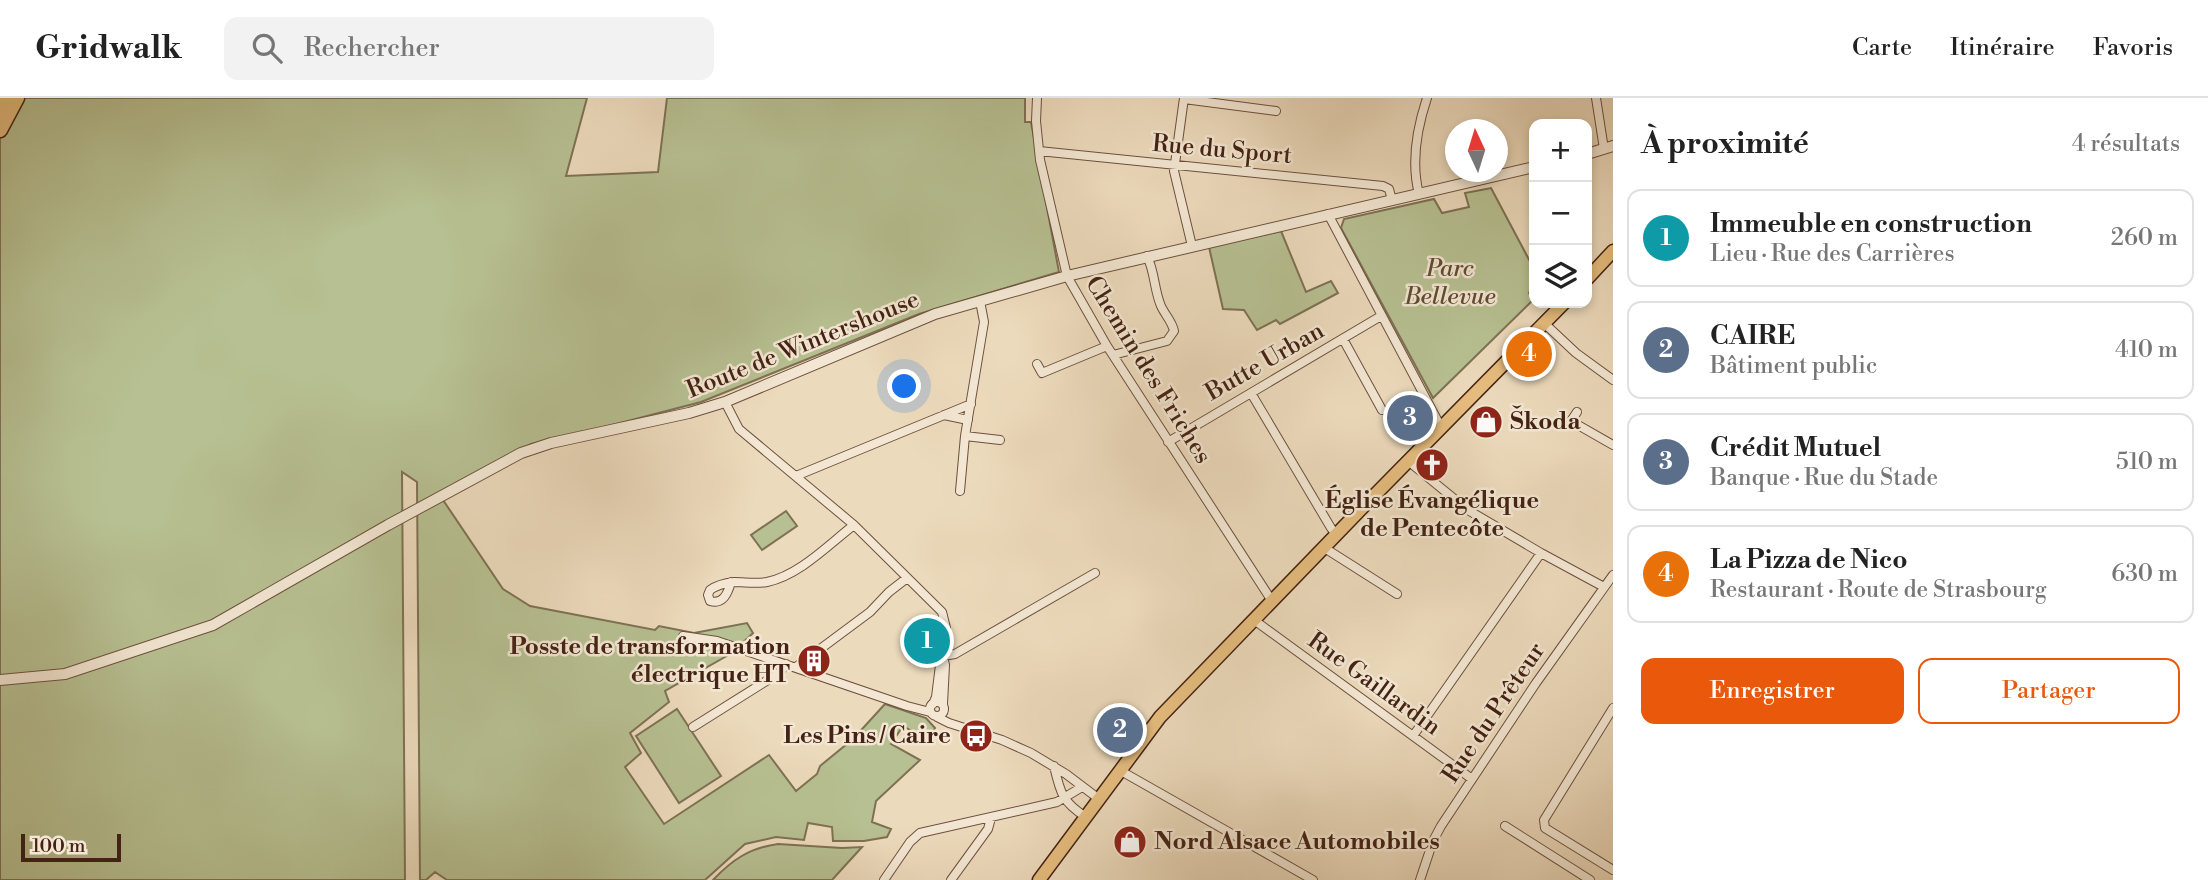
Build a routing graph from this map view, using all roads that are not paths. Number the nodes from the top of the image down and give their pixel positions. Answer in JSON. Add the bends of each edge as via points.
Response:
{"nodes":[{"id":1,"x":5,"y":98,"type":"edge"},
{"id":2,"x":16,"y":98,"type":"edge"},
{"id":3,"x":1037,"y":98,"type":"edge"},
{"id":4,"x":1427,"y":98,"type":"edge"},
{"id":5,"x":1596,"y":98,"type":"edge"},
{"id":6,"x":1184,"y":99,"type":"edge"},
{"id":7,"x":0,"y":109,"type":"edge"},
{"id":8,"x":1276,"y":111,"type":"dead end"},
{"id":9,"x":0,"y":130,"type":"edge"},
{"id":10,"x":1609,"y":147,"type":"edge"},
{"id":11,"x":1039,"y":151,"type":"junction"},
{"id":12,"x":1592,"y":152,"type":"edge"},
{"id":13,"x":1175,"y":165,"type":"junction"},
{"id":14,"x":1529,"y":168,"type":"edge"},
{"id":15,"x":1419,"y":194,"type":"junction"},
{"id":16,"x":1392,"y":200,"type":"junction"},
{"id":17,"x":1328,"y":214,"type":"junction"},
{"id":18,"x":1192,"y":246,"type":"junction"},
{"id":19,"x":1613,"y":251,"type":"edge"},
{"id":20,"x":1147,"y":256,"type":"junction"},
{"id":21,"x":1592,"y":274,"type":"edge"},
{"id":22,"x":1067,"y":276,"type":"junction"},
{"id":23,"x":980,"y":301,"type":"junction"},
{"id":24,"x":1559,"y":308,"type":"edge"},
{"id":25,"x":1381,"y":316,"type":"junction"},
{"id":26,"x":1544,"y":323,"type":"junction"},
{"id":27,"x":1343,"y":339,"type":"junction"},
{"id":28,"x":1107,"y":346,"type":"junction"},
{"id":29,"x":1113,"y":355,"type":"junction"},
{"id":30,"x":1037,"y":364,"type":"dead end"},
{"id":31,"x":1613,"y":380,"type":"edge"},
{"id":32,"x":1251,"y":393,"type":"junction"},
{"id":33,"x":725,"y":402,"type":"junction"},
{"id":34,"x":971,"y":404,"type":"junction"},
{"id":35,"x":1382,"y":410,"type":"dead end"},
{"id":36,"x":1577,"y":412,"type":"dead end"},
{"id":37,"x":944,"y":415,"type":"junction"},
{"id":38,"x":968,"y":420,"type":"junction"},
{"id":39,"x":1441,"y":427,"type":"junction"},
{"id":40,"x":965,"y":436,"type":"junction"},
{"id":41,"x":1000,"y":440,"type":"dead end"},
{"id":42,"x":1168,"y":442,"type":"junction"},
{"id":43,"x":1613,"y":445,"type":"edge"},
{"id":44,"x":1408,"y":461,"type":"junction"},
{"id":45,"x":796,"y":476,"type":"junction"},
{"id":46,"x":960,"y":491,"type":"dead end"},
{"id":47,"x":854,"y":525,"type":"junction"},
{"id":48,"x":1336,"y":534,"type":"junction"},
{"id":49,"x":1323,"y":547,"type":"junction"},
{"id":50,"x":1541,"y":553,"type":"junction"},
{"id":51,"x":1094,"y":573,"type":"dead end"},
{"id":52,"x":907,"y":578,"type":"junction"},
{"id":53,"x":1610,"y":581,"type":"edge"},
{"id":54,"x":731,"y":582,"type":"dead end"},
{"id":55,"x":1397,"y":594,"type":"dead end"},
{"id":56,"x":1272,"y":601,"type":"junction"},
{"id":57,"x":1254,"y":620,"type":"junction"},
{"id":58,"x":683,"y":636,"type":"dead end"},
{"id":59,"x":944,"y":653,"type":"junction"},
{"id":60,"x":786,"y":664,"type":"junction"},
{"id":61,"x":796,"y":667,"type":"junction"},
{"id":62,"x":0,"y":680,"type":"edge"},
{"id":63,"x":944,"y":707,"type":"junction"},
{"id":64,"x":1613,"y":708,"type":"edge"},
{"id":65,"x":933,"y":709,"type":"junction"},
{"id":66,"x":693,"y":727,"type":"dead end"},
{"id":67,"x":974,"y":729,"type":"junction"},
{"id":68,"x":1413,"y":736,"type":"junction"},
{"id":69,"x":1054,"y":766,"type":"junction"},
{"id":70,"x":1121,"y":771,"type":"junction"},
{"id":71,"x":1472,"y":779,"type":"junction"},
{"id":72,"x":1082,"y":787,"type":"junction"},
{"id":73,"x":1063,"y":799,"type":"junction"},
{"id":74,"x":1098,"y":799,"type":"junction"},
{"id":75,"x":1086,"y":817,"type":"junction"},
{"id":76,"x":991,"y":818,"type":"junction"},
{"id":77,"x":1505,"y":826,"type":"dead end"},
{"id":78,"x":1613,"y":870,"type":"edge"},
{"id":79,"x":884,"y":880,"type":"edge"},
{"id":80,"x":951,"y":880,"type":"edge"},
{"id":81,"x":1039,"y":880,"type":"edge"},
{"id":82,"x":1313,"y":880,"type":"edge"},
{"id":83,"x":1420,"y":880,"type":"edge"},
{"id":84,"x":1590,"y":880,"type":"edge"}],
"edges":[{"from":1,"to":7,"type":"highway"},
{"from":2,"to":9,"type":"highway"},
{"from":3,"to":11,"type":"street","name":"Chemin des Friches"},
{"from":4,"to":15,"type":"street","via":[[1419,120],[1415,174]]},
{"from":5,"to":10,"type":"street"},
{"from":6,"to":8,"type":"street"},
{"from":6,"to":13,"type":"street"},
{"from":10,"to":12,"type":"street"},
{"from":11,"to":13,"type":"street","name":"Rue du Sport"},
{"from":11,"to":22,"type":"street","name":"Chemin des Friches"},
{"from":13,"to":16,"type":"street","name":"Rue du Sport","via":[[1383,186]]},
{"from":13,"to":18,"type":"street"},
{"from":14,"to":15,"type":"street","name":"Route de Wintershouse"},
{"from":15,"to":16,"type":"street","name":"Route de Wintershouse"},
{"from":16,"to":17,"type":"street","name":"Route de Wintershouse"},
{"from":17,"to":18,"type":"street","name":"Route de Wintershouse"},
{"from":17,"to":25,"type":"street"},
{"from":18,"to":20,"type":"street","name":"Route de Wintershouse"},
{"from":19,"to":21,"type":"main road"},
{"from":20,"to":22,"type":"street","name":"Route de Wintershouse"},
{"from":20,"to":29,"type":"street","via":[[1160,306],[1174,331],[1167,341]]},
{"from":22,"to":23,"type":"street","name":"Route de Wintershouse"},
{"from":22,"to":28,"type":"street","name":"Chemin des Friches"},
{"from":23,"to":33,"type":"street","name":"Route de Wintershouse","via":[[936,314]]},
{"from":23,"to":34,"type":"street","via":[[984,322]]},
{"from":24,"to":26,"type":"main road"},
{"from":25,"to":27,"type":"street","name":"Butte Urban"},
{"from":25,"to":39,"type":"street"},
{"from":26,"to":31,"type":"street"},
{"from":26,"to":39,"type":"main road"},
{"from":27,"to":32,"type":"street","name":"Butte Urban"},
{"from":27,"to":35,"type":"street"},
{"from":28,"to":29,"type":"street","name":"Chemin des Friches"},
{"from":28,"to":30,"type":"street","via":[[1042,373]]},
{"from":29,"to":42,"type":"street","name":"Chemin des Friches"},
{"from":32,"to":42,"type":"street","name":"Butte Urban"},
{"from":32,"to":48,"type":"street"},
{"from":33,"to":45,"type":"street","via":[[738,429]]},
{"from":33,"to":62,"type":"street","name":"Route de Wintershouse","via":[[521,453],[213,625],[65,674]]},
{"from":34,"to":37,"type":"street"},
{"from":34,"to":38,"type":"street"},
{"from":36,"to":43,"type":"street","via":[[1571,421]]},
{"from":37,"to":38,"type":"street"},
{"from":37,"to":45,"type":"street"},
{"from":38,"to":40,"type":"street"},
{"from":39,"to":44,"type":"main road"},
{"from":40,"to":41,"type":"street"},
{"from":40,"to":46,"type":"street"},
{"from":42,"to":56,"type":"street","name":"Chemin des Friches"},
{"from":44,"to":48,"type":"main road"},
{"from":44,"to":50,"type":"street","via":[[1468,510]]},
{"from":45,"to":47,"type":"street"},
{"from":47,"to":52,"type":"street"},
{"from":47,"to":54,"type":"street","via":[[777,579]]},
{"from":48,"to":49,"type":"main road"},
{"from":49,"to":55,"type":"street"},
{"from":49,"to":56,"type":"main road"},
{"from":50,"to":53,"type":"street"},
{"from":50,"to":68,"type":"street"},
{"from":51,"to":59,"type":"street","via":[[971,645]]},
{"from":52,"to":59,"type":"street","via":[[943,612]]},
{"from":52,"to":61,"type":"street"},
{"from":53,"to":71,"type":"street","name":"Rue du Prêteur"},
{"from":56,"to":57,"type":"main road"},
{"from":57,"to":68,"type":"street","name":"Rue Gaillardin"},
{"from":57,"to":70,"type":"main road","via":[[1160,717]]},
{"from":58,"to":60,"type":"street","via":[[716,641]]},
{"from":59,"to":63,"type":"street"},
{"from":59,"to":65,"type":"street"},
{"from":60,"to":61,"type":"street"},
{"from":60,"to":66,"type":"street","via":[[779,673]]},
{"from":61,"to":65,"type":"street","via":[[908,706]]},
{"from":63,"to":65,"type":"street","via":[[939,702]]},
{"from":63,"to":65,"type":"street","via":[[942,716]]},
{"from":63,"to":67,"type":"street"},
{"from":64,"to":78,"type":"street","via":[[1544,820],[1545,828]]},
{"from":65,"to":67,"type":"street","via":[[949,723]]},
{"from":67,"to":69,"type":"street"},
{"from":68,"to":71,"type":"street","name":"Rue Gaillardin"},
{"from":69,"to":72,"type":"street"},
{"from":69,"to":73,"type":"street"},
{"from":70,"to":74,"type":"main road"},
{"from":70,"to":82,"type":"street"},
{"from":71,"to":83,"type":"street","name":"Rue du Prêteur","via":[[1437,833]]},
{"from":72,"to":73,"type":"street"},
{"from":72,"to":74,"type":"street"},
{"from":73,"to":75,"type":"street"},
{"from":73,"to":76,"type":"street"},
{"from":74,"to":75,"type":"main road"},
{"from":75,"to":81,"type":"main road"},
{"from":76,"to":79,"type":"street","via":[[920,833]]},
{"from":76,"to":80,"type":"street"},
{"from":77,"to":84,"type":"street"}]}
